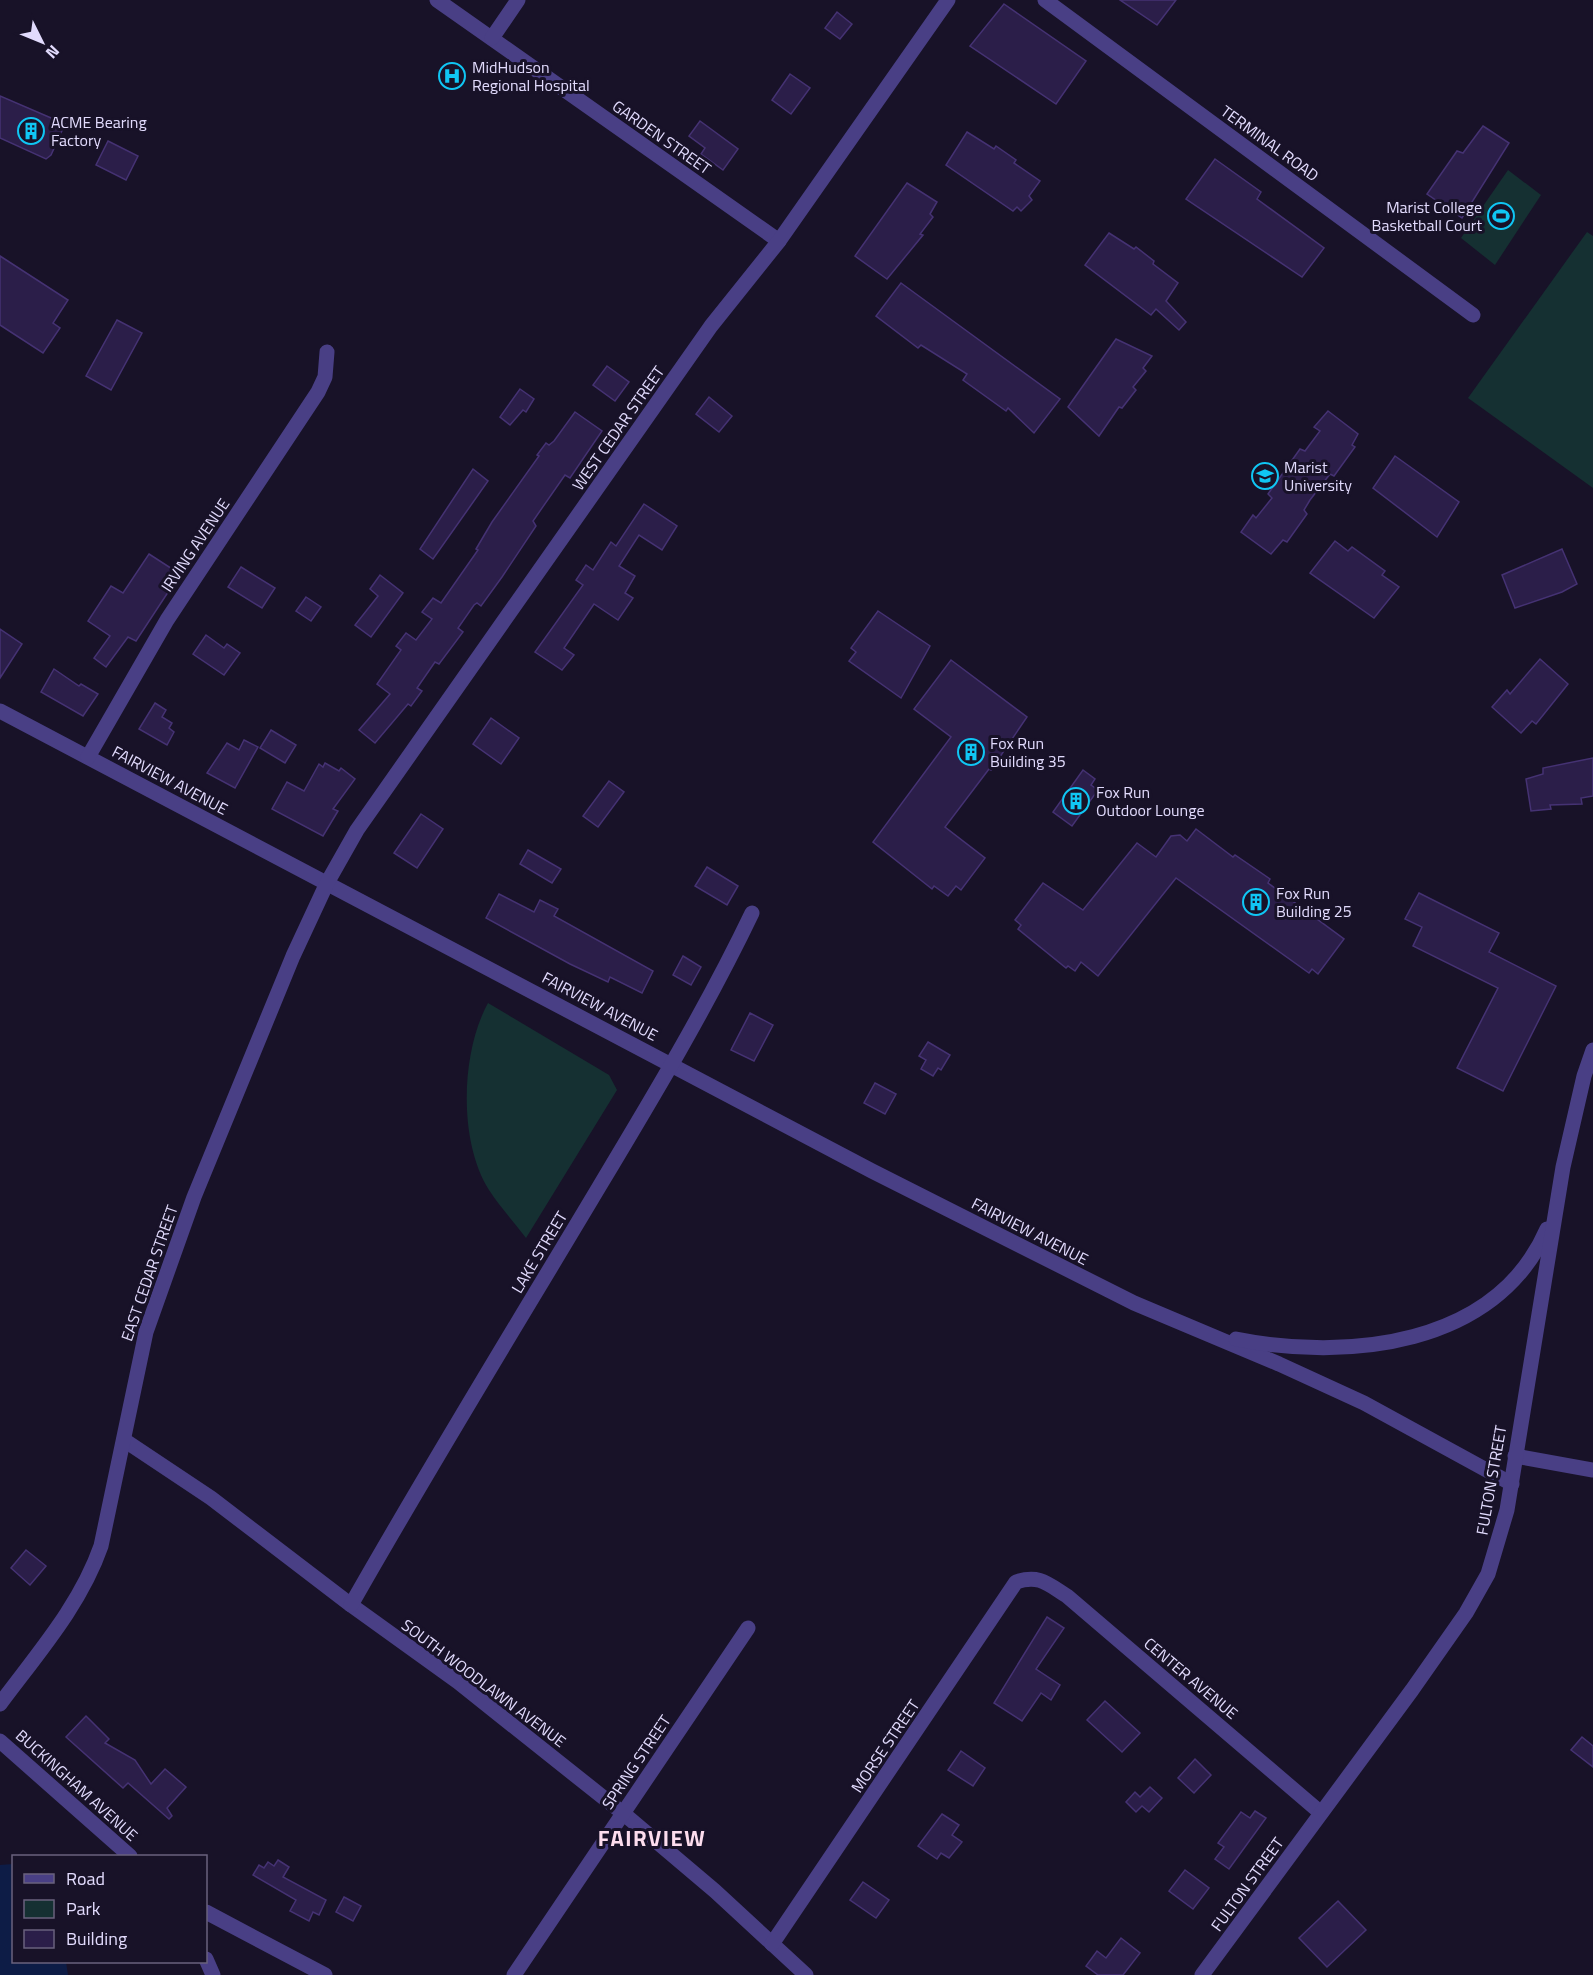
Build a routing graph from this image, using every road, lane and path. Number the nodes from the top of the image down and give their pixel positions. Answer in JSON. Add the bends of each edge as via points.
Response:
{"nodes":[{"id":1,"x":437,"y":0,"type":"edge"},
{"id":2,"x":519,"y":0,"type":"edge"},
{"id":3,"x":948,"y":0,"type":"edge"},
{"id":4,"x":1045,"y":0,"type":"edge"},
{"id":5,"x":492,"y":38,"type":"junction"},
{"id":6,"x":779,"y":241,"type":"junction"},
{"id":7,"x":1473,"y":315,"type":"dead end"},
{"id":8,"x":327,"y":352,"type":"dead end"},
{"id":9,"x":0,"y":711,"type":"edge"},
{"id":10,"x":88,"y":757,"type":"junction"},
{"id":11,"x":327,"y":883,"type":"junction"},
{"id":12,"x":752,"y":913,"type":"dead end"},
{"id":13,"x":1593,"y":1050,"type":"edge"},
{"id":14,"x":672,"y":1064,"type":"junction"},
{"id":15,"x":1588,"y":1079,"type":"edge"},
{"id":16,"x":1556,"y":1201,"type":"junction"},
{"id":17,"x":1186,"y":1326,"type":"junction"},
{"id":18,"x":124,"y":1440,"type":"junction"},
{"id":19,"x":1515,"y":1456,"type":"junction"},
{"id":20,"x":1593,"y":1470,"type":"edge"},
{"id":21,"x":1512,"y":1484,"type":"junction"},
{"id":22,"x":1033,"y":1578,"type":"joint"},
{"id":23,"x":351,"y":1605,"type":"junction"},
{"id":24,"x":748,"y":1628,"type":"dead end"},
{"id":25,"x":0,"y":1704,"type":"edge"},
{"id":26,"x":0,"y":1741,"type":"edge"},
{"id":27,"x":1321,"y":1813,"type":"junction"},
{"id":28,"x":624,"y":1814,"type":"junction"},
{"id":29,"x":128,"y":1855,"type":"edge"},
{"id":30,"x":207,"y":1913,"type":"edge"},
{"id":31,"x":772,"y":1944,"type":"junction"},
{"id":32,"x":324,"y":1975,"type":"edge"},
{"id":33,"x":514,"y":1975,"type":"edge"},
{"id":34,"x":806,"y":1975,"type":"edge"},
{"id":35,"x":1202,"y":1975,"type":"edge"}],
"edges":[{"from":1,"to":5,"type":"street","name":"GARDEN STREET"},
{"from":2,"to":5,"type":"street"},
{"from":3,"to":6,"type":"street","name":"WEST CEDAR STREET"},
{"from":4,"to":7,"type":"street","name":"TERMINAL ROAD"},
{"from":5,"to":6,"type":"street","name":"GARDEN STREET"},
{"from":6,"to":11,"type":"street","name":"WEST CEDAR STREET","via":[[711,326],[357,830]]},
{"from":8,"to":10,"type":"street","name":"IRVING AVENUE","via":[[325,377],[318,392],[166,620]]},
{"from":9,"to":10,"type":"street","name":"FAIRVIEW AVENUE"},
{"from":10,"to":11,"type":"street","name":"FAIRVIEW AVENUE"},
{"from":11,"to":14,"type":"street","name":"FAIRVIEW AVENUE"},
{"from":11,"to":18,"type":"street","name":"EAST CEDAR STREET","via":[[194,1197],[146,1332]]},
{"from":12,"to":14,"type":"street","name":"LAKE STREET"},
{"from":13,"to":15,"type":"street","name":"FULTON STREET"},
{"from":14,"to":17,"type":"street","name":"FAIRVIEW AVENUE","via":[[957,1214]]},
{"from":14,"to":23,"type":"street","name":"LAKE STREET"},
{"from":15,"to":16,"type":"street","name":"FULTON STREET"},
{"from":16,"to":17,"type":"street","name":"FAIRVIEW AVENUE","via":[[1541,1242],[1521,1274],[1493,1298],[1428,1333],[1378,1346],[1323,1348],[1267,1345]]},
{"from":16,"to":19,"type":"street","name":"FULTON STREET"},
{"from":17,"to":21,"type":"street","name":"FAIRVIEW AVENUE","via":[[1346,1395]]},
{"from":18,"to":23,"type":"street","name":"SOUTH WOODLAWN AVENUE","via":[[211,1498]]},
{"from":18,"to":25,"type":"street","name":"EAST CEDAR STREET","via":[[92,1572]]},
{"from":19,"to":20,"type":"street"},
{"from":19,"to":21,"type":"street","name":"FULTON STREET"},
{"from":21,"to":27,"type":"street","name":"FULTON STREET","via":[[1501,1534],[1478,1593],[1419,1681]]},
{"from":22,"to":27,"type":"street","name":"CENTER AVENUE","via":[[1067,1596]]},
{"from":22,"to":31,"type":"street","name":"MORSE STREET","via":[[1017,1582]]},
{"from":23,"to":28,"type":"street","name":"SOUTH WOODLAWN AVENUE","via":[[458,1682]]},
{"from":24,"to":28,"type":"street","name":"SPRING STREET"},
{"from":26,"to":29,"type":"street","name":"BUCKINGHAM AVENUE"},
{"from":27,"to":35,"type":"street","name":"FULTON STREET"},
{"from":28,"to":31,"type":"street","name":"SOUTH WOODLAWN AVENUE"},
{"from":28,"to":33,"type":"street","name":"SPRING STREET"},
{"from":30,"to":32,"type":"street"},
{"from":31,"to":34,"type":"street","name":"SOUTH WOODLAWN AVENUE"}]}
